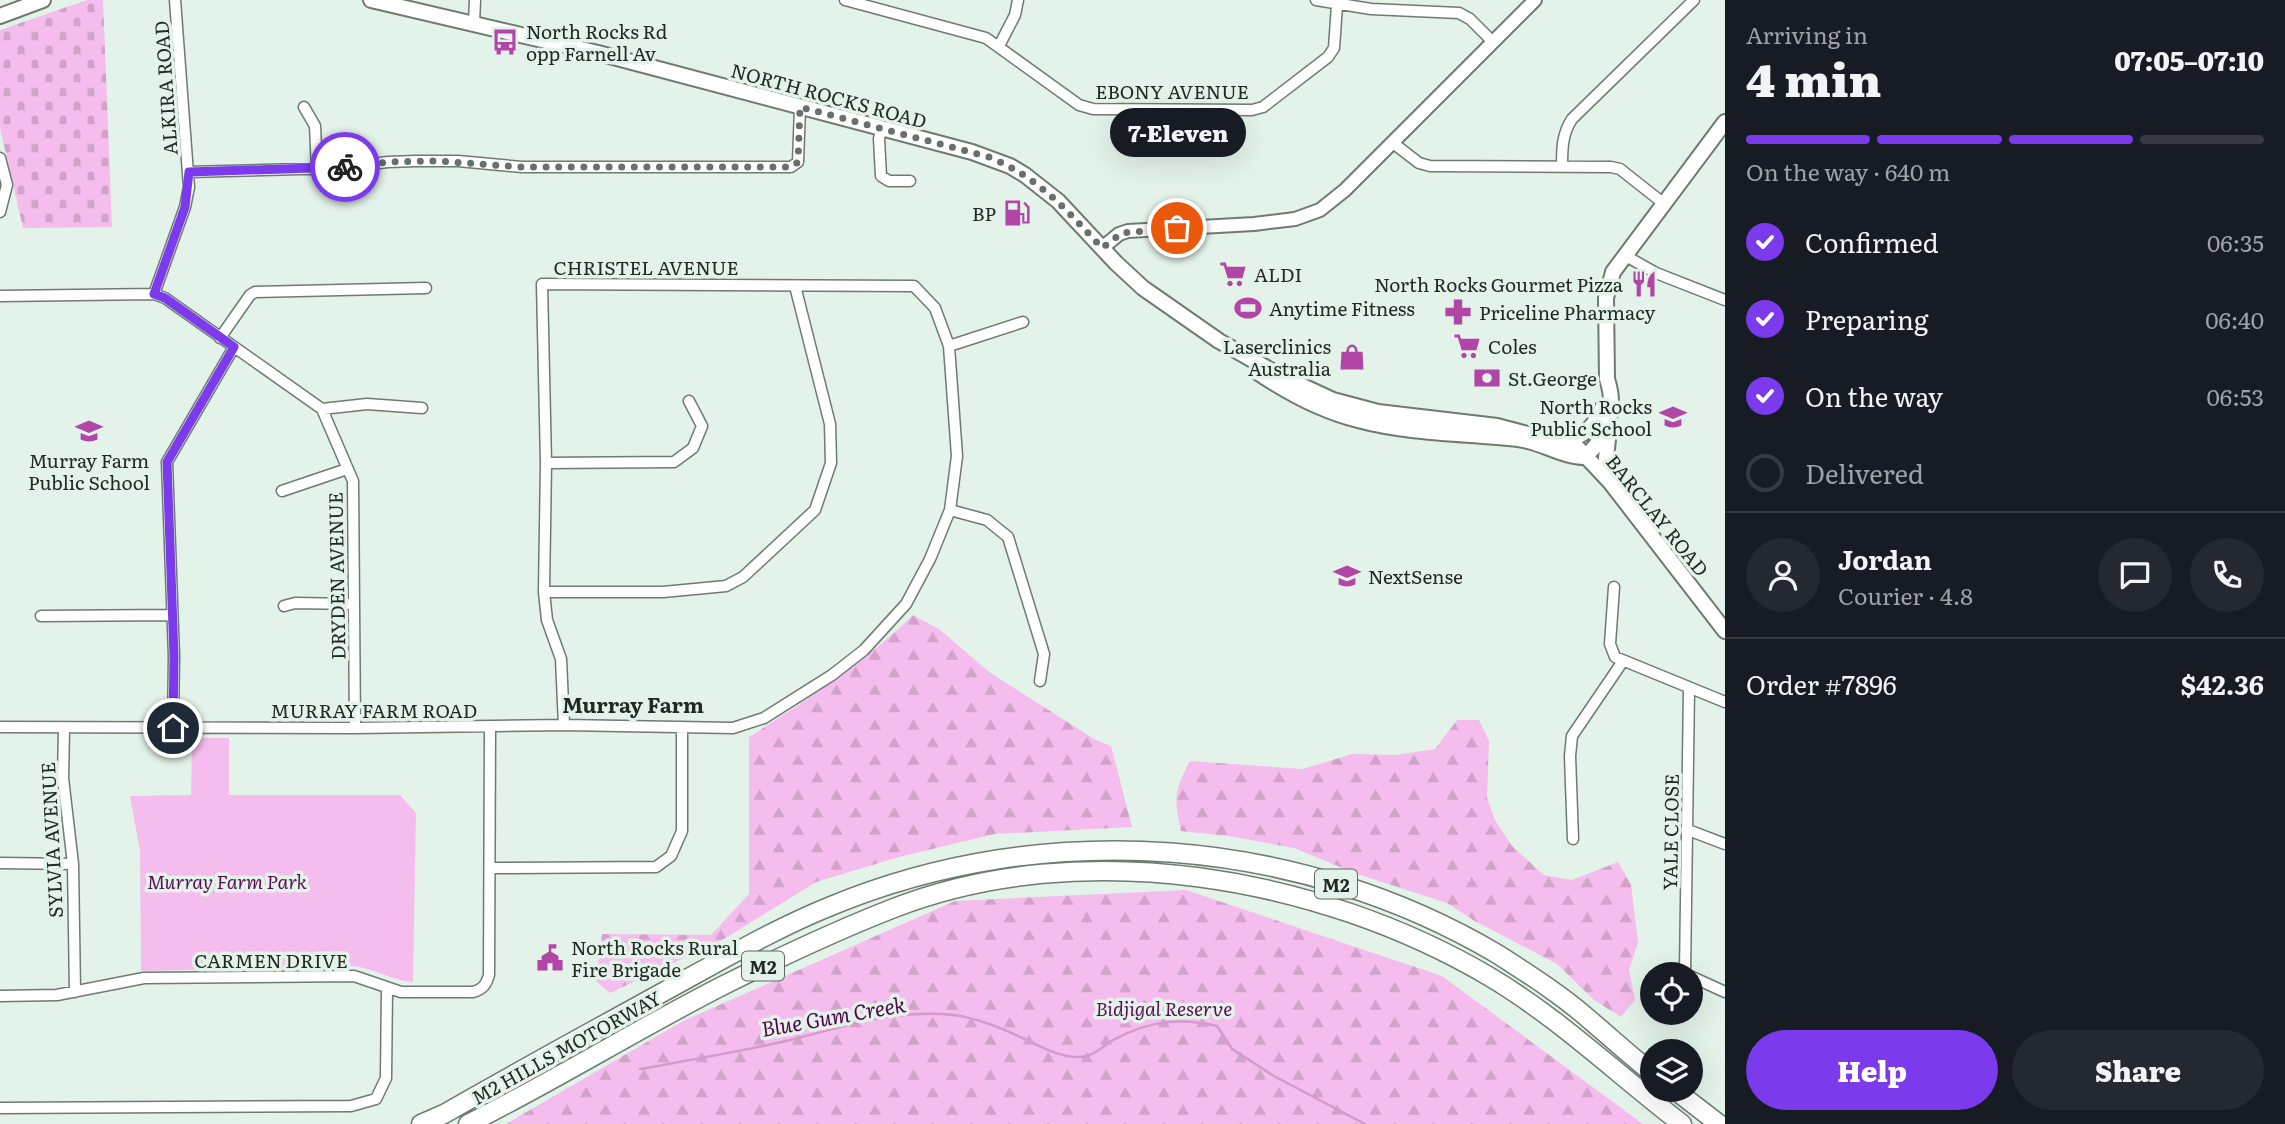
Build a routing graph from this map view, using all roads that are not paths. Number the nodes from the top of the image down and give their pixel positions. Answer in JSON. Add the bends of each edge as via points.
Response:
{"nodes":[{"id":1,"x":43,"y":0,"type":"edge"},
{"id":2,"x":175,"y":0,"type":"edge"},
{"id":3,"x":371,"y":0,"type":"edge"},
{"id":4,"x":475,"y":0,"type":"edge"},
{"id":5,"x":845,"y":0,"type":"edge"},
{"id":6,"x":1018,"y":0,"type":"edge"},
{"id":7,"x":1316,"y":0,"type":"edge"},
{"id":8,"x":1535,"y":0,"type":"edge"},
{"id":9,"x":1694,"y":0,"type":"edge"},
{"id":10,"x":1337,"y":5,"type":"junction"},
{"id":11,"x":1371,"y":5,"type":"edge"},
{"id":12,"x":0,"y":14,"type":"edge"},
{"id":13,"x":474,"y":23,"type":"junction"},
{"id":14,"x":1493,"y":42,"type":"junction"},
{"id":15,"x":999,"y":46,"type":"junction"},
{"id":16,"x":304,"y":107,"type":"dead end"},
{"id":17,"x":800,"y":107,"type":"junction"},
{"id":18,"x":1725,"y":122,"type":"edge"},
{"id":19,"x":881,"y":129,"type":"junction"},
{"id":20,"x":1393,"y":143,"type":"junction"},
{"id":21,"x":0,"y":158,"type":"edge"},
{"id":22,"x":1562,"y":167,"type":"junction"},
{"id":23,"x":317,"y":169,"type":"junction"},
{"id":24,"x":189,"y":172,"type":"junction"},
{"id":25,"x":909,"y":181,"type":"dead end"},
{"id":26,"x":1663,"y":202,"type":"junction"},
{"id":27,"x":0,"y":212,"type":"edge"},
{"id":28,"x":1102,"y":248,"type":"junction"},
{"id":29,"x":1624,"y":255,"type":"junction"},
{"id":30,"x":794,"y":286,"type":"junction"},
{"id":31,"x":426,"y":288,"type":"dead end"},
{"id":32,"x":154,"y":294,"type":"junction"},
{"id":33,"x":0,"y":296,"type":"edge"},
{"id":34,"x":1725,"y":300,"type":"edge"},
{"id":35,"x":1023,"y":322,"type":"dead end"},
{"id":36,"x":220,"y":338,"type":"junction"},
{"id":37,"x":1219,"y":341,"type":"junction"},
{"id":38,"x":949,"y":346,"type":"junction"},
{"id":39,"x":234,"y":347,"type":"junction"},
{"id":40,"x":1607,"y":379,"type":"junction"},
{"id":41,"x":688,"y":401,"type":"dead end"},
{"id":42,"x":1603,"y":407,"type":"junction"},
{"id":43,"x":422,"y":408,"type":"dead end"},
{"id":44,"x":322,"y":410,"type":"junction"},
{"id":45,"x":1608,"y":425,"type":"junction"},
{"id":46,"x":1560,"y":440,"type":"junction"},
{"id":47,"x":1585,"y":457,"type":"junction"},
{"id":48,"x":546,"y":463,"type":"junction"},
{"id":49,"x":347,"y":469,"type":"junction"},
{"id":50,"x":1610,"y":482,"type":"junction"},
{"id":51,"x":282,"y":491,"type":"dead end"},
{"id":52,"x":950,"y":510,"type":"junction"},
{"id":53,"x":1614,"y":587,"type":"dead end"},
{"id":54,"x":544,"y":592,"type":"junction"},
{"id":55,"x":354,"y":604,"type":"junction"},
{"id":56,"x":284,"y":606,"type":"dead end"},
{"id":57,"x":41,"y":615,"type":"dead end"},
{"id":58,"x":172,"y":615,"type":"junction"},
{"id":59,"x":1725,"y":631,"type":"edge"},
{"id":60,"x":1623,"y":661,"type":"junction"},
{"id":61,"x":1040,"y":681,"type":"dead end"},
{"id":62,"x":1689,"y":688,"type":"junction"},
{"id":63,"x":1725,"y":702,"type":"edge"},
{"id":64,"x":564,"y":725,"type":"junction"},
{"id":65,"x":0,"y":727,"type":"edge"},
{"id":66,"x":682,"y":727,"type":"junction"},
{"id":67,"x":173,"y":728,"type":"junction"},
{"id":68,"x":490,"y":728,"type":"junction"},
{"id":69,"x":64,"y":729,"type":"junction"},
{"id":70,"x":355,"y":729,"type":"junction"},
{"id":71,"x":1688,"y":830,"type":"junction"},
{"id":72,"x":1573,"y":839,"type":"dead end"},
{"id":73,"x":1725,"y":844,"type":"edge"},
{"id":74,"x":0,"y":863,"type":"edge"},
{"id":75,"x":73,"y":864,"type":"junction"},
{"id":76,"x":490,"y":868,"type":"junction"},
{"id":77,"x":1685,"y":962,"type":"edge"},
{"id":78,"x":1703,"y":982,"type":"edge"},
{"id":79,"x":486,"y":985,"type":"joint"},
{"id":80,"x":387,"y":988,"type":"junction"},
{"id":81,"x":75,"y":992,"type":"junction"},
{"id":82,"x":1725,"y":992,"type":"edge"},
{"id":83,"x":0,"y":996,"type":"edge"},
{"id":84,"x":1640,"y":1063,"type":"edge"},
{"id":85,"x":1691,"y":1102,"type":"edge"},
{"id":86,"x":0,"y":1108,"type":"edge"},
{"id":87,"x":421,"y":1124,"type":"edge"},
{"id":88,"x":468,"y":1124,"type":"edge"},
{"id":89,"x":1682,"y":1124,"type":"edge"},
{"id":90,"x":1719,"y":1124,"type":"edge"}],
"edges":[{"from":1,"to":12,"type":"main road"},
{"from":2,"to":24,"type":"street","name":"ALKIRA ROAD"},
{"from":3,"to":13,"type":"main road","name":"NORTH ROCKS ROAD"},
{"from":4,"to":13,"type":"street"},
{"from":5,"to":15,"type":"street","name":"EBONY AVENUE","via":[[982,37]]},
{"from":6,"to":15,"type":"street"},
{"from":7,"to":10,"type":"street"},
{"from":8,"to":14,"type":"street"},
{"from":9,"to":22,"type":"street","via":[[1572,119],[1563,141]]},
{"from":10,"to":11,"type":"street"},
{"from":10,"to":15,"type":"street","name":"EBONY AVENUE","via":[[1334,48],[1328,57],[1263,107],[1252,110],[1085,108]]},
{"from":11,"to":14,"type":"street","via":[[1459,13]]},
{"from":13,"to":17,"type":"main road","name":"NORTH ROCKS ROAD"},
{"from":14,"to":20,"type":"street"},
{"from":16,"to":23,"type":"street","via":[[315,125]]},
{"from":17,"to":19,"type":"main road","name":"NORTH ROCKS ROAD"},
{"from":17,"to":23,"type":"street","via":[[798,162],[791,167],[522,167],[444,161]]},
{"from":18,"to":26,"type":"main road"},
{"from":19,"to":25,"type":"street","via":[[881,176]]},
{"from":19,"to":28,"type":"main road","name":"NORTH ROCKS ROAD","via":[[989,157],[1026,174]]},
{"from":20,"to":22,"type":"street","via":[[1430,166]]},
{"from":20,"to":28,"type":"street","via":[[1331,202],[1307,215],[1254,224],[1128,231]]},
{"from":21,"to":27,"type":"street","via":[[7,186]]},
{"from":22,"to":26,"type":"street","via":[[1620,169]]},
{"from":23,"to":24,"type":"street"},
{"from":24,"to":32,"type":"street","name":"ALKIRA ROAD","via":[[185,207]]},
{"from":26,"to":29,"type":"main road"},
{"from":28,"to":37,"type":"main road","name":"NORTH ROCKS ROAD","via":[[1143,288]]},
{"from":29,"to":34,"type":"street"},
{"from":29,"to":40,"type":"main road","via":[[1608,288]]},
{"from":30,"to":38,"type":"street","name":"CHRISTEL AVENUE","via":[[914,286],[935,308]]},
{"from":30,"to":48,"type":"street","name":"CHRISTEL AVENUE","via":[[542,284]]},
{"from":30,"to":54,"type":"street","via":[[830,425],[831,463],[815,510],[743,577],[726,586],[663,592]]},
{"from":31,"to":36,"type":"street","via":[[256,292]]},
{"from":32,"to":33,"type":"street"},
{"from":32,"to":36,"type":"street"},
{"from":35,"to":38,"type":"street"},
{"from":36,"to":39,"type":"street"},
{"from":37,"to":46,"type":"main road","name":"NORTH ROCKS ROAD","via":[[1346,405],[1497,426]]},
{"from":37,"to":47,"type":"main road","name":"NORTH ROCKS ROAD","via":[[1277,385],[1352,419],[1519,439]]},
{"from":38,"to":52,"type":"street","name":"CHRISTEL AVENUE","via":[[957,456]]},
{"from":39,"to":44,"type":"street"},
{"from":39,"to":58,"type":"street","via":[[167,462]]},
{"from":40,"to":42,"type":"main road"},
{"from":40,"to":45,"type":"main road","via":[[1611,392]]},
{"from":41,"to":48,"type":"street","via":[[702,426],[693,448],[674,463]]},
{"from":42,"to":46,"type":"main road","via":[[1590,429]]},
{"from":42,"to":47,"type":"main road"},
{"from":43,"to":44,"type":"street","via":[[367,404]]},
{"from":44,"to":49,"type":"street","name":"DRYDEN AVENUE"},
{"from":45,"to":47,"type":"main road"},
{"from":45,"to":50,"type":"main road"},
{"from":46,"to":47,"type":"main road","name":"NORTH ROCKS ROAD","via":[[1577,447]]},
{"from":47,"to":50,"type":"main road","name":"BARCLAY ROAD"},
{"from":48,"to":54,"type":"street","name":"CHRISTEL AVENUE"},
{"from":49,"to":51,"type":"street"},
{"from":49,"to":55,"type":"street","name":"DRYDEN AVENUE","via":[[352,481]]},
{"from":50,"to":59,"type":"main road","name":"BARCLAY ROAD"},
{"from":52,"to":61,"type":"street","via":[[987,520],[1008,537],[1044,654]]},
{"from":52,"to":66,"type":"street","name":"CHRISTEL AVENUE","via":[[906,604],[864,650],[764,718],[733,729]]},
{"from":53,"to":60,"type":"street","via":[[1610,644],[1615,657]]},
{"from":54,"to":64,"type":"street","name":"CHRISTEL AVENUE","via":[[547,620],[561,659]]},
{"from":55,"to":56,"type":"street"},
{"from":55,"to":70,"type":"street","name":"DRYDEN AVENUE"},
{"from":57,"to":58,"type":"street"},
{"from":58,"to":67,"type":"street"},
{"from":60,"to":62,"type":"street"},
{"from":60,"to":72,"type":"street","via":[[1572,736]]},
{"from":62,"to":63,"type":"street"},
{"from":62,"to":71,"type":"street","name":"YALE CLOSE"},
{"from":64,"to":66,"type":"street","name":"CHRISTEL AVENUE"},
{"from":64,"to":68,"type":"street","name":"CHRISTEL AVENUE"},
{"from":65,"to":69,"type":"street","name":"MURRAY FARM ROAD"},
{"from":66,"to":76,"type":"street","via":[[682,831],[671,856],[656,867]]},
{"from":67,"to":69,"type":"street","name":"MURRAY FARM ROAD"},
{"from":67,"to":70,"type":"street","name":"MURRAY FARM ROAD"},
{"from":68,"to":70,"type":"street","name":"MURRAY FARM ROAD"},
{"from":68,"to":76,"type":"street","name":"MURRAY FARM ROAD"},
{"from":69,"to":75,"type":"street","name":"SYLVIA AVENUE","via":[[63,778]]},
{"from":71,"to":73,"type":"street"},
{"from":71,"to":77,"type":"street","name":"YALE CLOSE"},
{"from":74,"to":75,"type":"street"},
{"from":75,"to":81,"type":"street","name":"SYLVIA AVENUE"},
{"from":76,"to":79,"type":"street","name":"MURRAY FARM ROAD"},
{"from":78,"to":82,"type":"street","name":"YALE CLOSE"},
{"from":79,"to":80,"type":"street","name":"CARMEN DRIVE","via":[[473,992]]},
{"from":80,"to":81,"type":"street","name":"CARMEN DRIVE","via":[[355,976],[144,978]]},
{"from":80,"to":86,"type":"street","via":[[386,1078],[376,1098],[364,1103]]},
{"from":81,"to":83,"type":"street","name":"CARMEN DRIVE"},
{"from":84,"to":87,"type":"highway","name":"M2 HILLS MOTORWAY","number":"M2","via":[[1545,986],[1499,956],[1381,899],[1260,864],[1168,851],[1097,850],[990,860],[854,897],[796,921]]},
{"from":85,"to":90,"type":"highway"},
{"from":88,"to":89,"type":"highway","name":"M2 HILLS MOTORWAY","number":"M2","via":[[723,986],[876,915],[986,883],[1091,872],[1194,876],[1297,896],[1426,943],[1529,1003]]}]}
